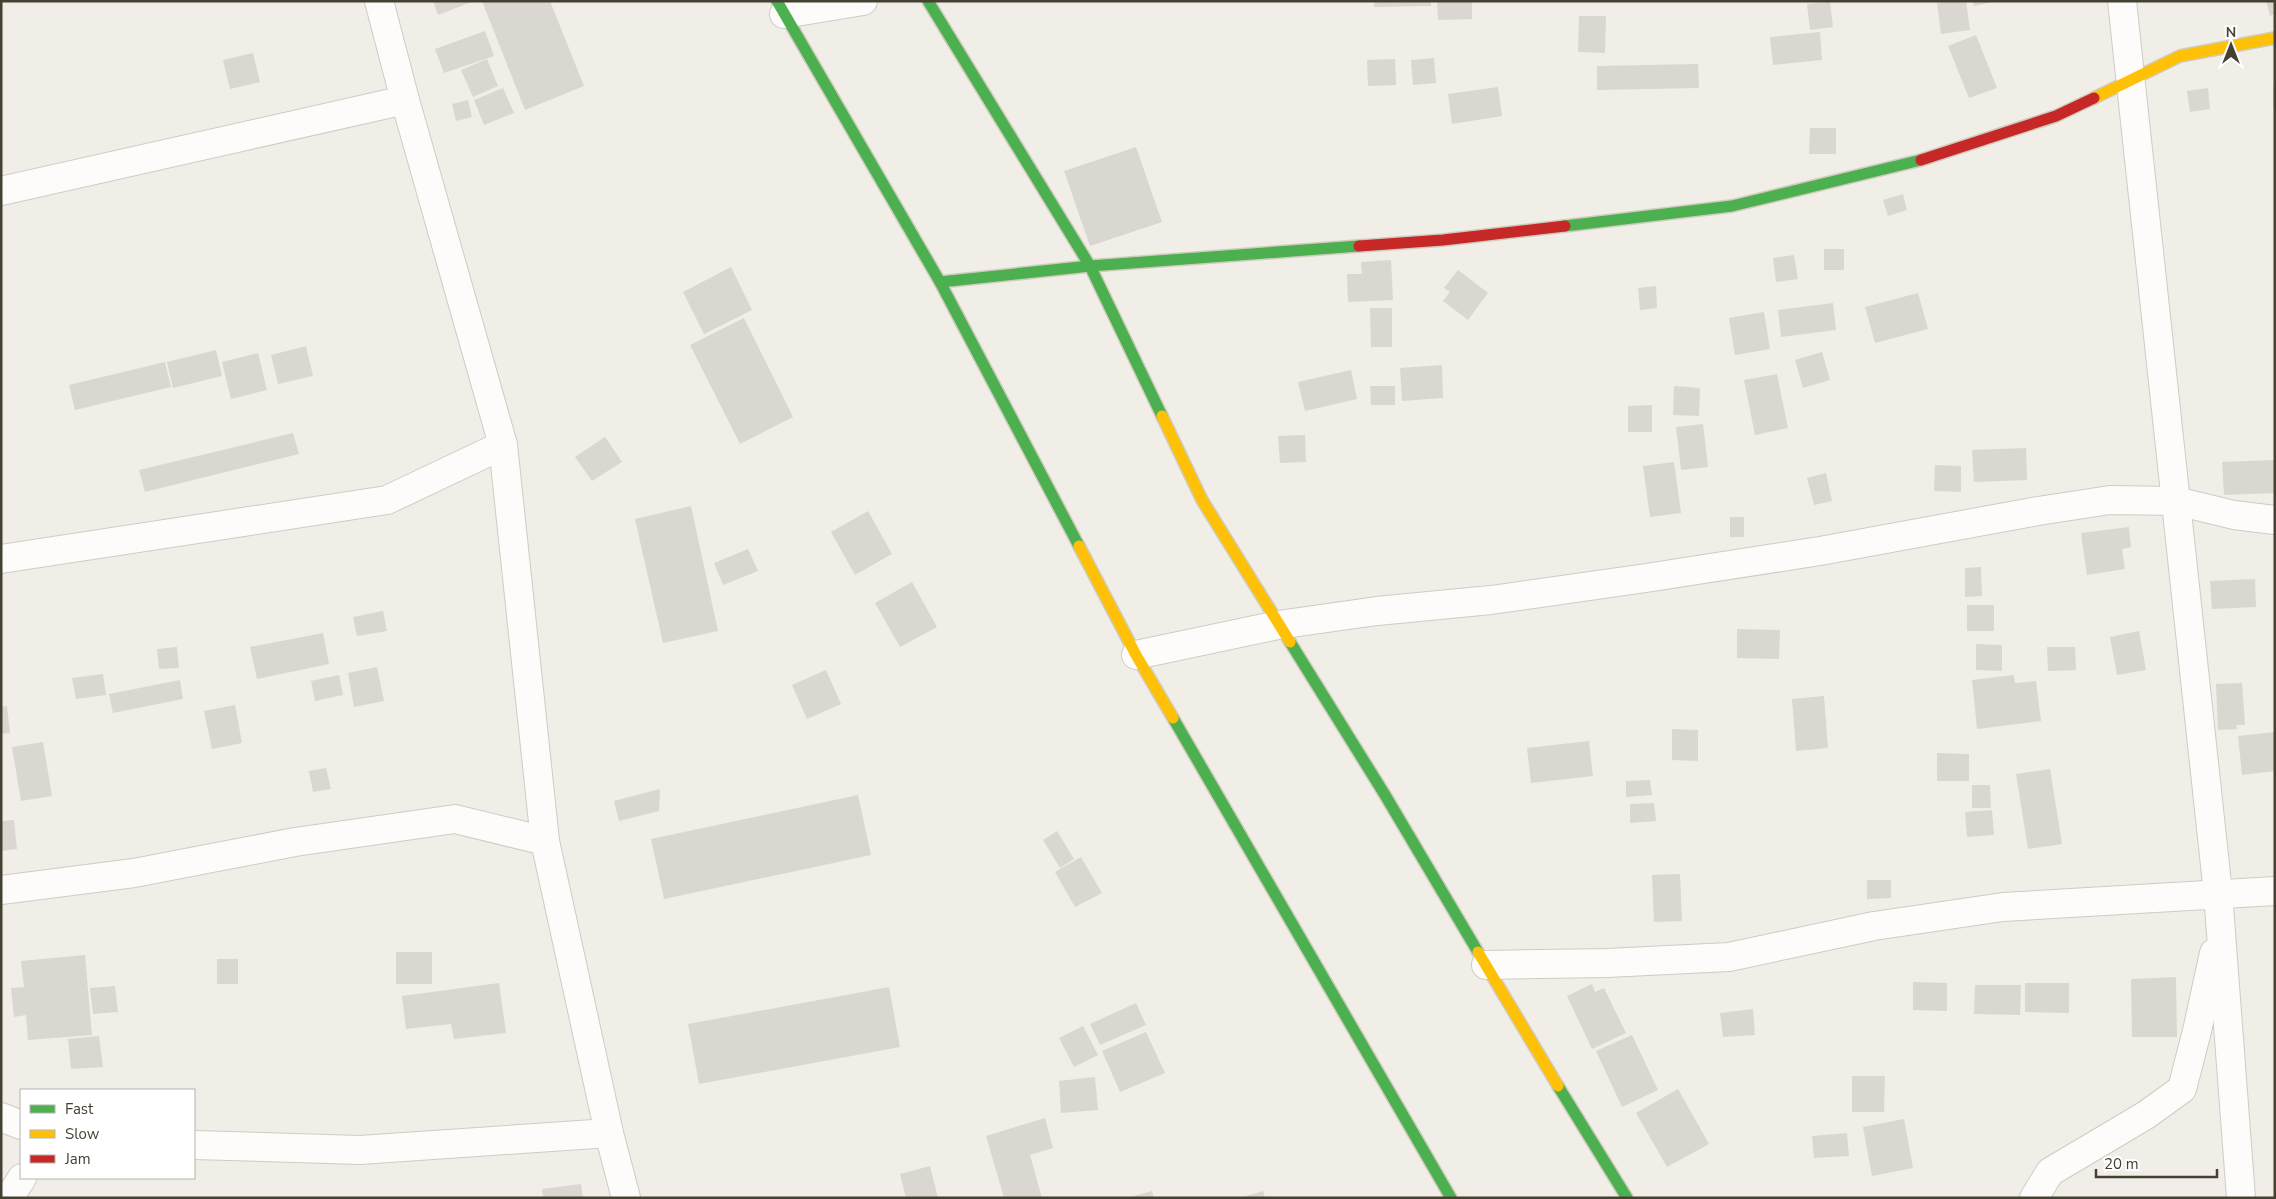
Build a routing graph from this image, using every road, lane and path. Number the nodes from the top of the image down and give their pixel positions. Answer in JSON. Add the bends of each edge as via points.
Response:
{"nodes":[{"id":1,"x":379,"y":1,"type":"edge"},
{"id":2,"x":863,"y":1,"type":"edge"},
{"id":3,"x":928,"y":1,"type":"edge"},
{"id":4,"x":2122,"y":1,"type":"edge"},
{"id":5,"x":781,"y":8,"type":"edge"},
{"id":6,"x":2275,"y":38,"type":"edge"},
{"id":7,"x":2129,"y":80,"type":"junction"},
{"id":8,"x":405,"y":100,"type":"junction"},
{"id":9,"x":1,"y":191,"type":"edge"},
{"id":10,"x":1090,"y":266,"type":"junction"},
{"id":11,"x":940,"y":282,"type":"junction"},
{"id":12,"x":503,"y":445,"type":"junction"},
{"id":13,"x":2176,"y":501,"type":"junction"},
{"id":14,"x":2275,"y":520,"type":"edge"},
{"id":15,"x":1,"y":559,"type":"edge"},
{"id":16,"x":1278,"y":625,"type":"junction"},
{"id":17,"x":1136,"y":655,"type":"junction"},
{"id":18,"x":545,"y":841,"type":"junction"},
{"id":19,"x":1,"y":890,"type":"edge"},
{"id":20,"x":2275,"y":891,"type":"edge"},
{"id":21,"x":2218,"y":893,"type":"junction"},
{"id":22,"x":2220,"y":924,"type":"junction"},
{"id":23,"x":1486,"y":965,"type":"junction"},
{"id":24,"x":1,"y":1117,"type":"edge"},
{"id":25,"x":20,"y":1125,"type":"edge"},
{"id":26,"x":609,"y":1133,"type":"junction"},
{"id":27,"x":195,"y":1145,"type":"edge"},
{"id":28,"x":21,"y":1179,"type":"edge"},
{"id":29,"x":9,"y":1198,"type":"edge"},
{"id":30,"x":626,"y":1198,"type":"edge"},
{"id":31,"x":1451,"y":1198,"type":"edge"},
{"id":32,"x":1627,"y":1198,"type":"edge"},
{"id":33,"x":2034,"y":1198,"type":"edge"},
{"id":34,"x":2241,"y":1198,"type":"edge"}],
"edges":[{"from":1,"to":8,"type":"street"},
{"from":2,"to":5,"type":"street"},
{"from":3,"to":10,"type":"street"},
{"from":4,"to":7,"type":"street"},
{"from":5,"to":11,"type":"street"},
{"from":6,"to":7,"type":"street","via":[[2180,56]]},
{"from":7,"to":10,"type":"street","via":[[2056,116],[1947,153],[1732,206],[1443,240]]},
{"from":7,"to":13,"type":"street"},
{"from":8,"to":9,"type":"street"},
{"from":8,"to":12,"type":"street"},
{"from":10,"to":11,"type":"street"},
{"from":10,"to":16,"type":"street","via":[[1202,500]]},
{"from":11,"to":17,"type":"street"},
{"from":12,"to":15,"type":"street","via":[[387,500]]},
{"from":12,"to":18,"type":"street"},
{"from":13,"to":14,"type":"street","via":[[2234,515]]},
{"from":13,"to":16,"type":"street","via":[[2110,500],[1646,578]]},
{"from":13,"to":21,"type":"street"},
{"from":16,"to":17,"type":"street"},
{"from":16,"to":23,"type":"street","via":[[1385,795]]},
{"from":17,"to":31,"type":"street"},
{"from":18,"to":19,"type":"street","via":[[454,819],[295,842],[134,873]]},
{"from":18,"to":26,"type":"street"},
{"from":20,"to":21,"type":"street"},
{"from":21,"to":22,"type":"street"},
{"from":21,"to":23,"type":"street","via":[[2003,907],[1874,926],[1729,957]]},
{"from":22,"to":33,"type":"street","via":[[2182,1090],[2050,1172]]},
{"from":22,"to":34,"type":"street"},
{"from":23,"to":32,"type":"street"},
{"from":24,"to":25,"type":"street"},
{"from":26,"to":27,"type":"street","via":[[360,1150]]},
{"from":26,"to":30,"type":"street"},
{"from":28,"to":29,"type":"street"}]}
